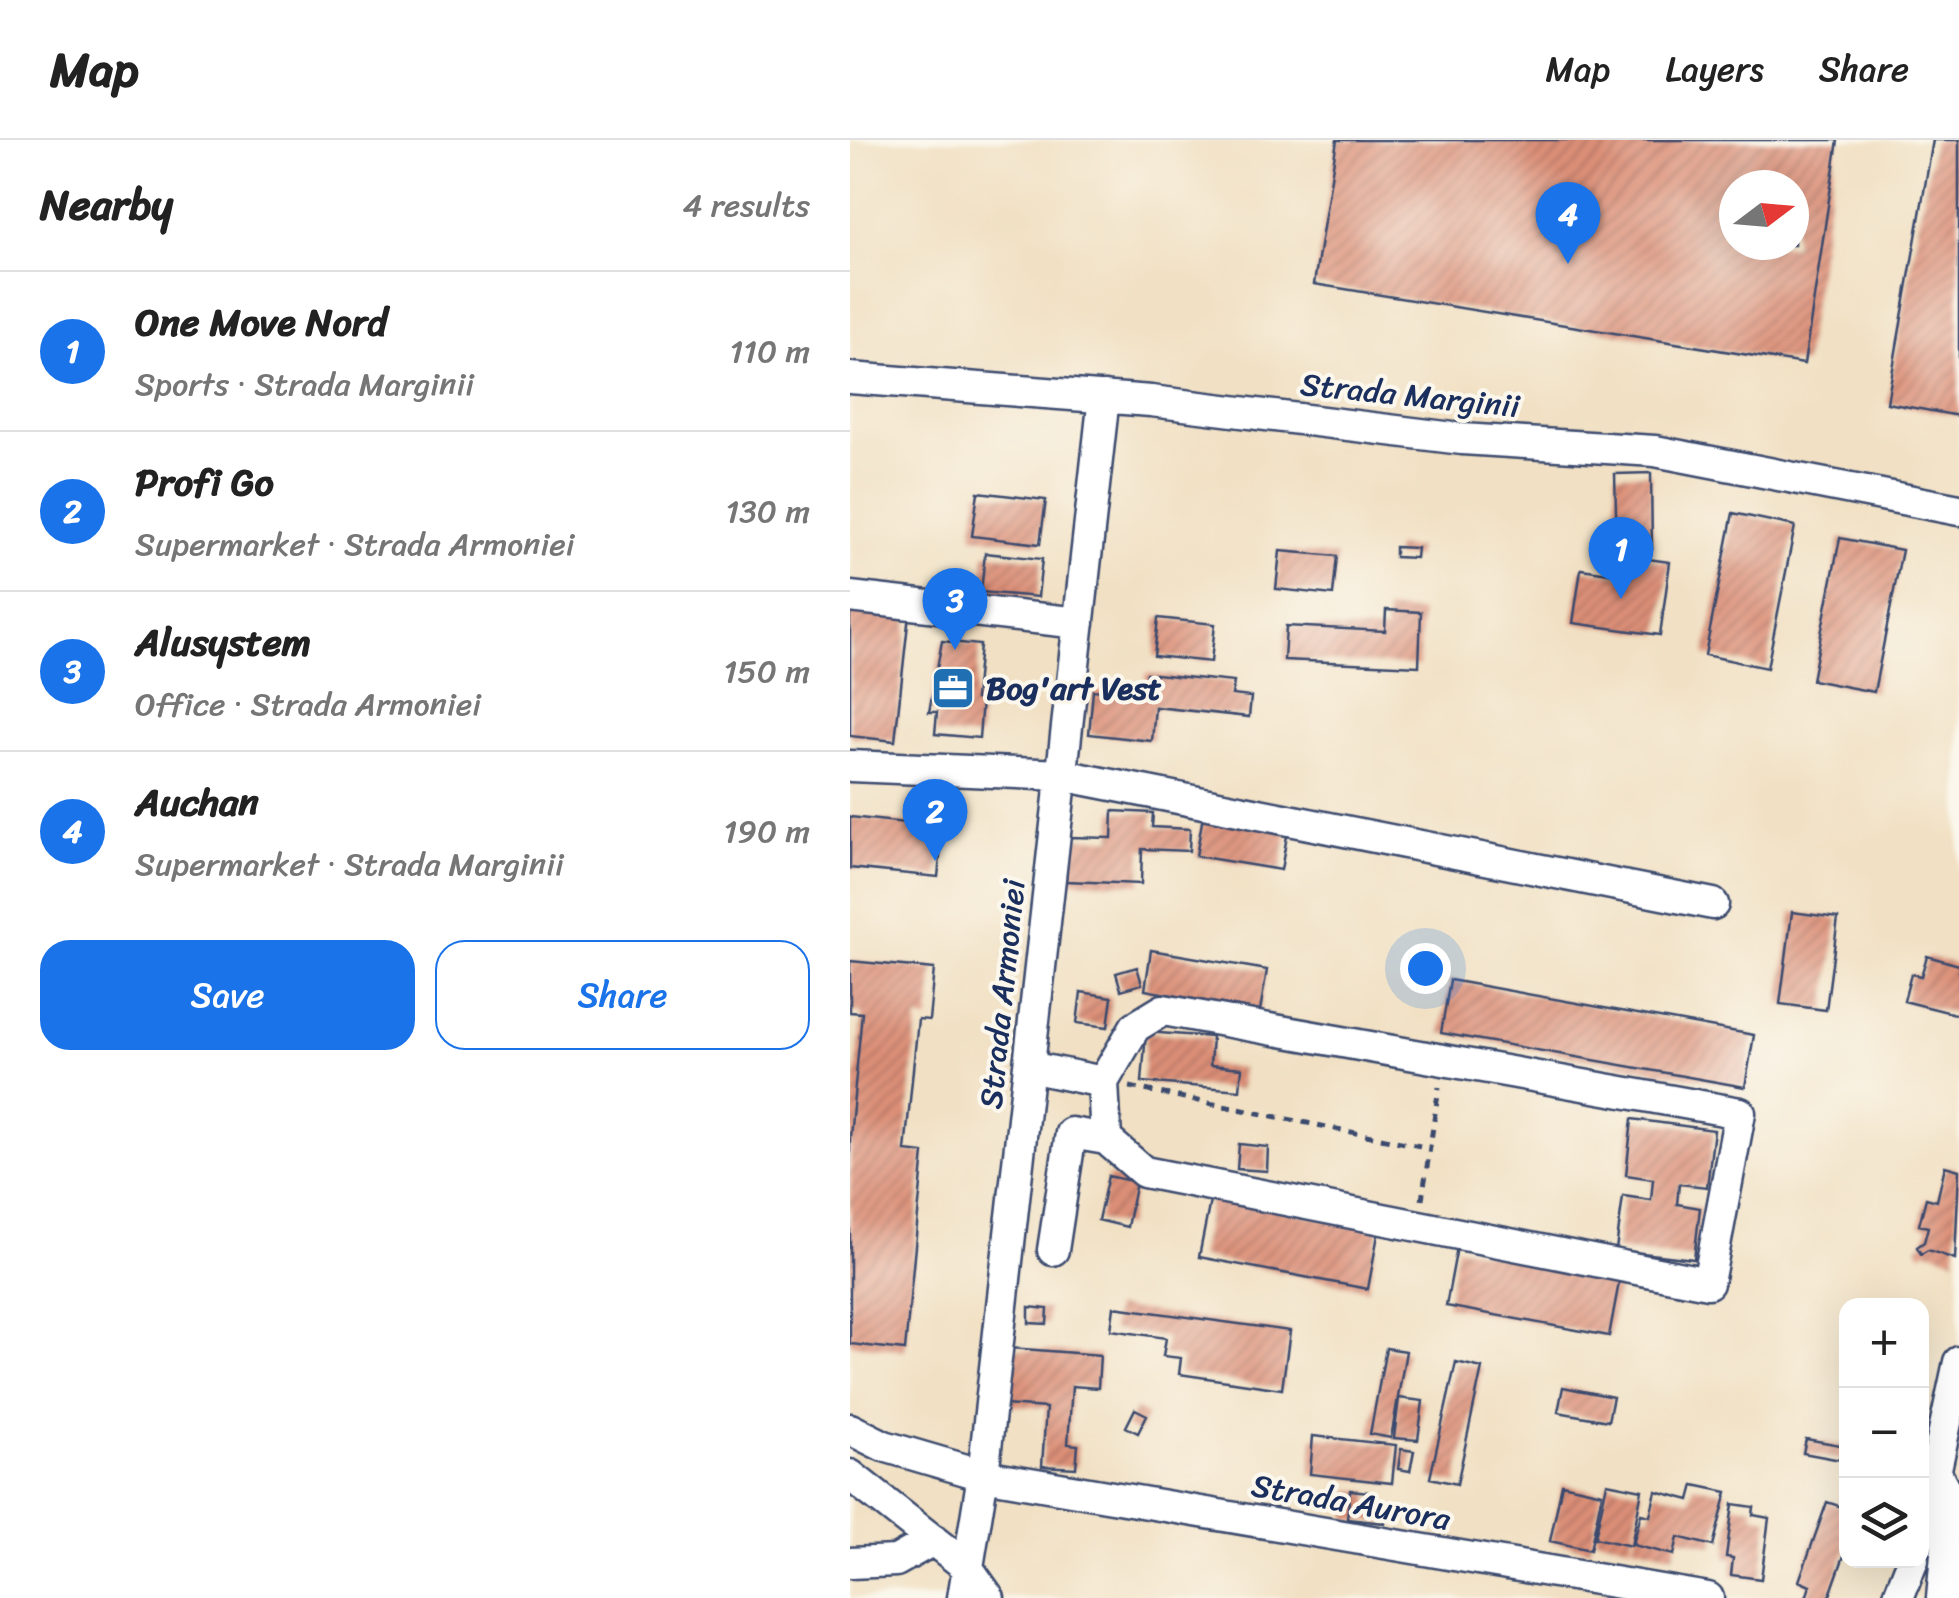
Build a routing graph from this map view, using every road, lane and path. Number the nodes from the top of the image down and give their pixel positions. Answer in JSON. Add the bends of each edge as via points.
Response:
{"nodes":[{"id":1,"x":850,"y":378,"type":"edge"},
{"id":2,"x":1104,"y":396,"type":"junction"},
{"id":3,"x":1959,"y":510,"type":"edge"},
{"id":4,"x":850,"y":597,"type":"edge"},
{"id":5,"x":1080,"y":623,"type":"junction"},
{"id":6,"x":850,"y":766,"type":"edge"},
{"id":7,"x":1062,"y":775,"type":"junction"},
{"id":8,"x":1713,"y":904,"type":"dead end"},
{"id":9,"x":1443,"y":1060,"type":"junction"},
{"id":10,"x":1029,"y":1068,"type":"junction"},
{"id":11,"x":1103,"y":1082,"type":"junction"},
{"id":12,"x":1106,"y":1139,"type":"junction"},
{"id":13,"x":1430,"y":1148,"type":"junction"},
{"id":14,"x":1418,"y":1226,"type":"junction"},
{"id":15,"x":1054,"y":1250,"type":"dead end"},
{"id":16,"x":1959,"y":1362,"type":"edge"},
{"id":17,"x":850,"y":1429,"type":"edge"},
{"id":18,"x":850,"y":1475,"type":"edge"},
{"id":19,"x":983,"y":1475,"type":"junction"},
{"id":20,"x":1938,"y":1475,"type":"junction"},
{"id":21,"x":1929,"y":1508,"type":"edge"},
{"id":22,"x":932,"y":1540,"type":"junction"},
{"id":23,"x":850,"y":1563,"type":"edge"},
{"id":24,"x":967,"y":1567,"type":"junction"},
{"id":25,"x":1910,"y":1568,"type":"edge"},
{"id":26,"x":963,"y":1598,"type":"edge"},
{"id":27,"x":988,"y":1598,"type":"edge"},
{"id":28,"x":1708,"y":1598,"type":"edge"},
{"id":29,"x":1898,"y":1598,"type":"edge"},
{"id":30,"x":1942,"y":1598,"type":"edge"}],
"edges":[{"from":1,"to":2,"type":"street","name":"Strada Marginii"},
{"from":2,"to":3,"type":"street","name":"Strada Marginii","via":[[1462,440],[1655,451]]},
{"from":2,"to":5,"type":"street","name":"Strada Armoniei"},
{"from":4,"to":5,"type":"street"},
{"from":5,"to":7,"type":"street","name":"Strada Armoniei"},
{"from":6,"to":7,"type":"street"},
{"from":7,"to":8,"type":"street"},
{"from":7,"to":10,"type":"street","name":"Strada Armoniei"},
{"from":9,"to":11,"type":"street","via":[[1163,1010],[1135,1027]]},
{"from":9,"to":13,"type":"path"},
{"from":9,"to":14,"type":"street","via":[[1740,1113],[1708,1283]]},
{"from":10,"to":11,"type":"street"},
{"from":10,"to":19,"type":"street","name":"Strada Armoniei"},
{"from":11,"to":12,"type":"street"},
{"from":11,"to":13,"type":"path"},
{"from":12,"to":14,"type":"street","via":[[1144,1172]]},
{"from":12,"to":15,"type":"street","via":[[1071,1134]]},
{"from":13,"to":14,"type":"path"},
{"from":16,"to":20,"type":"street"},
{"from":17,"to":19,"type":"street","name":"Strada Aurora"},
{"from":18,"to":22,"type":"street"},
{"from":19,"to":24,"type":"street","name":"Strada Armoniei"},
{"from":19,"to":28,"type":"street","name":"Strada Aurora"},
{"from":20,"to":21,"type":"street"},
{"from":20,"to":30,"type":"street","via":[[1952,1500]]},
{"from":22,"to":23,"type":"street","via":[[896,1562]]},
{"from":22,"to":24,"type":"street"},
{"from":24,"to":26,"type":"street","name":"Strada Armoniei"},
{"from":24,"to":27,"type":"street"},
{"from":25,"to":29,"type":"street"}]}
